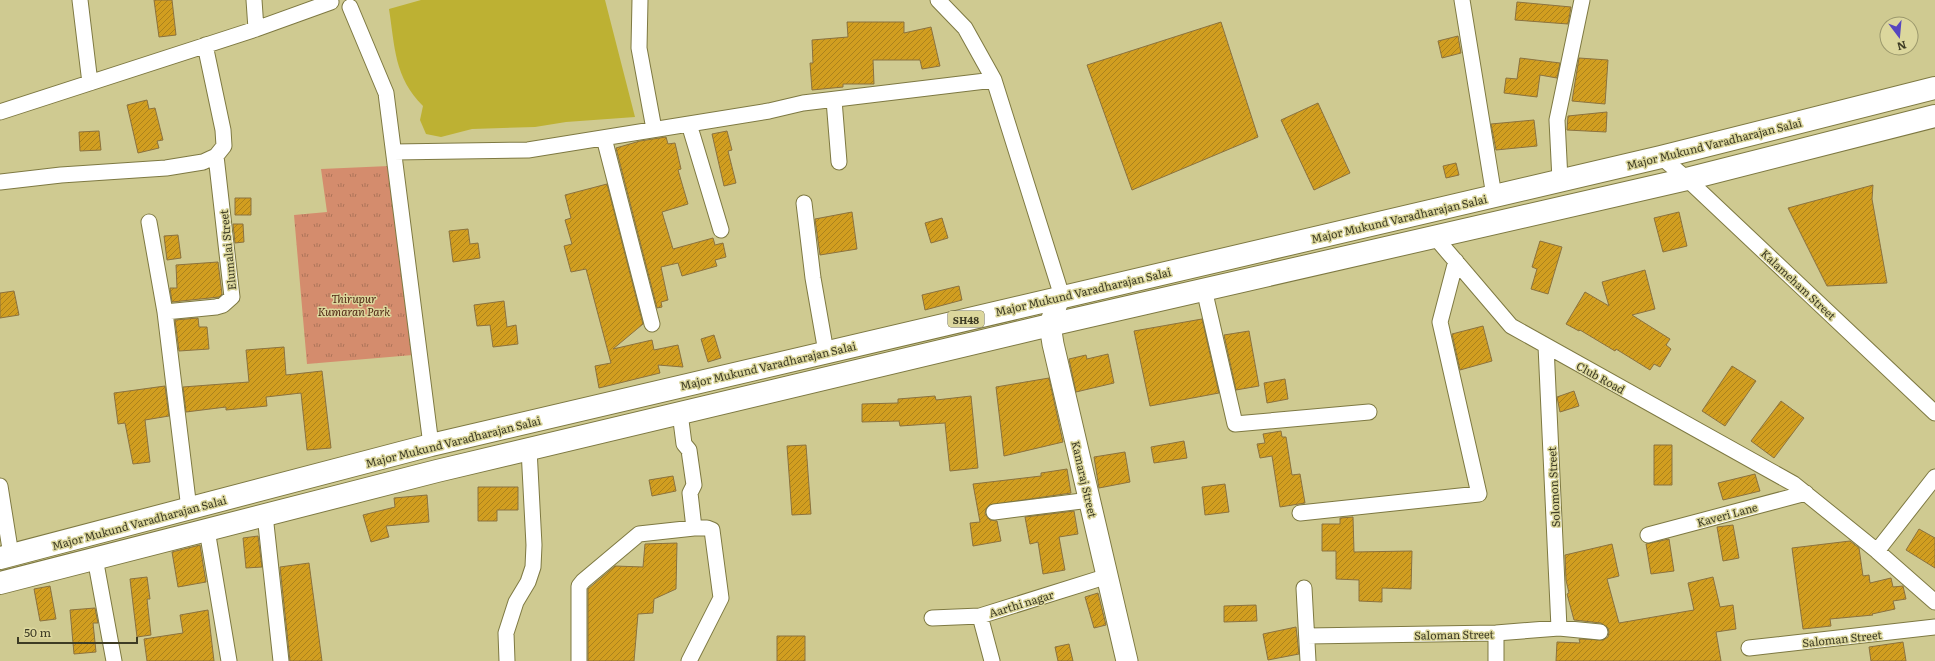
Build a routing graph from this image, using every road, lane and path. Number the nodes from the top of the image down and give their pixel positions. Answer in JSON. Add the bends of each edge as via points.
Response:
{"nodes":[{"id":1,"x":80,"y":0,"type":"edge"},
{"id":2,"x":254,"y":0,"type":"edge"},
{"id":3,"x":640,"y":0,"type":"edge"},
{"id":4,"x":938,"y":0,"type":"edge"},
{"id":5,"x":1462,"y":0,"type":"edge"},
{"id":6,"x":1582,"y":0,"type":"edge"},
{"id":7,"x":331,"y":1,"type":"edge"},
{"id":8,"x":352,"y":4,"type":"edge"},
{"id":9,"x":256,"y":29,"type":"junction"},
{"id":10,"x":205,"y":45,"type":"junction"},
{"id":11,"x":994,"y":80,"type":"junction"},
{"id":12,"x":90,"y":83,"type":"junction"},
{"id":13,"x":1935,"y":88,"type":"edge"},
{"id":14,"x":834,"y":100,"type":"junction"},
{"id":15,"x":0,"y":112,"type":"edge"},
{"id":16,"x":1935,"y":116,"type":"edge"},
{"id":17,"x":689,"y":124,"type":"junction"},
{"id":18,"x":654,"y":129,"type":"junction"},
{"id":19,"x":604,"y":138,"type":"junction"},
{"id":20,"x":394,"y":152,"type":"junction"},
{"id":21,"x":216,"y":156,"type":"junction"},
{"id":22,"x":1661,"y":157,"type":"junction"},
{"id":23,"x":839,"y":162,"type":"dead end"},
{"id":24,"x":1687,"y":179,"type":"junction"},
{"id":25,"x":1560,"y":180,"type":"junction"},
{"id":26,"x":0,"y":182,"type":"edge"},
{"id":27,"x":1494,"y":196,"type":"junction"},
{"id":28,"x":804,"y":203,"type":"dead end"},
{"id":29,"x":148,"y":222,"type":"dead end"},
{"id":30,"x":720,"y":230,"type":"dead end"},
{"id":31,"x":1435,"y":237,"type":"junction"},
{"id":32,"x":1456,"y":261,"type":"junction"},
{"id":33,"x":1204,"y":289,"type":"junction"},
{"id":34,"x":1059,"y":297,"type":"junction"},
{"id":35,"x":165,"y":312,"type":"junction"},
{"id":36,"x":652,"y":324,"type":"dead end"},
{"id":37,"x":1050,"y":325,"type":"junction"},
{"id":38,"x":1546,"y":346,"type":"junction"},
{"id":39,"x":826,"y":352,"type":"junction"},
{"id":40,"x":1369,"y":412,"type":"dead end"},
{"id":41,"x":680,"y":413,"type":"junction"},
{"id":42,"x":1935,"y":413,"type":"edge"},
{"id":43,"x":431,"y":445,"type":"junction"},
{"id":44,"x":529,"y":449,"type":"junction"},
{"id":45,"x":1935,"y":477,"type":"edge"},
{"id":46,"x":0,"y":486,"type":"edge"},
{"id":47,"x":1800,"y":489,"type":"junction"},
{"id":48,"x":1090,"y":500,"type":"junction"},
{"id":49,"x":189,"y":505,"type":"junction"},
{"id":50,"x":994,"y":512,"type":"dead end"},
{"id":51,"x":1300,"y":513,"type":"dead end"},
{"id":52,"x":265,"y":515,"type":"junction"},
{"id":53,"x":694,"y":528,"type":"junction"},
{"id":54,"x":207,"y":530,"type":"junction"},
{"id":55,"x":1648,"y":535,"type":"dead end"},
{"id":56,"x":1876,"y":551,"type":"junction"},
{"id":57,"x":6,"y":557,"type":"edge"},
{"id":58,"x":95,"y":558,"type":"junction"},
{"id":59,"x":1108,"y":576,"type":"junction"},
{"id":60,"x":0,"y":583,"type":"edge"},
{"id":61,"x":1304,"y":588,"type":"dead end"},
{"id":62,"x":1935,"y":602,"type":"edge"},
{"id":63,"x":980,"y":616,"type":"junction"},
{"id":64,"x":932,"y":618,"type":"dead end"},
{"id":65,"x":1935,"y":627,"type":"edge"},
{"id":66,"x":1559,"y":628,"type":"junction"},
{"id":67,"x":1600,"y":632,"type":"dead end"},
{"id":68,"x":1496,"y":633,"type":"junction"},
{"id":69,"x":1307,"y":636,"type":"junction"},
{"id":70,"x":1749,"y":648,"type":"dead end"},
{"id":71,"x":114,"y":661,"type":"edge"},
{"id":72,"x":229,"y":661,"type":"edge"},
{"id":73,"x":281,"y":661,"type":"edge"},
{"id":74,"x":507,"y":661,"type":"edge"},
{"id":75,"x":579,"y":661,"type":"edge"},
{"id":76,"x":689,"y":661,"type":"edge"},
{"id":77,"x":992,"y":661,"type":"edge"},
{"id":78,"x":1127,"y":661,"type":"edge"},
{"id":79,"x":1308,"y":661,"type":"edge"},
{"id":80,"x":1496,"y":661,"type":"edge"}],
"edges":[{"from":1,"to":12,"type":"street"},
{"from":2,"to":9,"type":"street"},
{"from":3,"to":18,"type":"street","via":[[639,48]]},
{"from":4,"to":11,"type":"street","via":[[965,28]]},
{"from":5,"to":27,"type":"street"},
{"from":6,"to":25,"type":"street","via":[[1557,120]]},
{"from":7,"to":8,"type":"street","via":[[339,10]]},
{"from":7,"to":9,"type":"street"},
{"from":8,"to":20,"type":"street","via":[[386,93]]},
{"from":9,"to":10,"type":"street"},
{"from":10,"to":12,"type":"street"},
{"from":10,"to":21,"type":"street","via":[[223,130],[224,146]]},
{"from":11,"to":14,"type":"street"},
{"from":11,"to":34,"type":"street","via":[[1060,290]]},
{"from":12,"to":15,"type":"street"},
{"from":13,"to":22,"type":"main road","name":"Major Mukund Varadharajan Salai","number":"SH48"},
{"from":14,"to":17,"type":"street","via":[[803,103]]},
{"from":14,"to":23,"type":"street"},
{"from":16,"to":24,"type":"main road","number":"SH48"},
{"from":17,"to":18,"type":"street"},
{"from":17,"to":30,"type":"street"},
{"from":18,"to":19,"type":"street"},
{"from":19,"to":20,"type":"street","via":[[528,150]]},
{"from":19,"to":36,"type":"street"},
{"from":20,"to":43,"type":"street"},
{"from":21,"to":26,"type":"street","via":[[203,162],[166,168]]},
{"from":21,"to":35,"type":"street","name":"Elumalai Street","via":[[232,297],[223,305],[216,307]]},
{"from":22,"to":24,"type":"street","name":"Kalameham Street"},
{"from":22,"to":25,"type":"main road","name":"Major Mukund Varadharajan Salai","number":"SH48"},
{"from":24,"to":31,"type":"main road","number":"SH48"},
{"from":24,"to":42,"type":"street","name":"Kalameham Street"},
{"from":25,"to":27,"type":"main road","name":"Major Mukund Varadharajan Salai","number":"SH48"},
{"from":27,"to":34,"type":"main road","name":"Major Mukund Varadharajan Salai","number":"SH48"},
{"from":28,"to":39,"type":"street","via":[[813,278]]},
{"from":29,"to":35,"type":"street"},
{"from":31,"to":32,"type":"street","name":"Club Road"},
{"from":31,"to":33,"type":"main road","number":"SH48"},
{"from":32,"to":38,"type":"street","name":"Club Road","via":[[1511,326]]},
{"from":32,"to":51,"type":"street","via":[[1440,322],[1479,494]]},
{"from":33,"to":37,"type":"main road","number":"SH48"},
{"from":33,"to":40,"type":"street","via":[[1235,424]]},
{"from":34,"to":37,"type":"street","name":"Kamaraj Street"},
{"from":34,"to":39,"type":"main road","name":"Major Mukund Varadharajan Salai","number":"SH48"},
{"from":35,"to":49,"type":"street"},
{"from":37,"to":41,"type":"main road","number":"SH48"},
{"from":37,"to":48,"type":"street","name":"Kamaraj Street"},
{"from":38,"to":47,"type":"street","name":"Club Road"},
{"from":38,"to":66,"type":"street","name":"Solomon Street"},
{"from":39,"to":43,"type":"main road","name":"Major Mukund Varadharajan Salai","number":"SH48"},
{"from":41,"to":44,"type":"main road","number":"SH48"},
{"from":41,"to":53,"type":"street","via":[[684,444],[680,452],[685,488],[690,493]]},
{"from":43,"to":49,"type":"main road","name":"Major Mukund Varadharajan Salai","number":"SH48"},
{"from":44,"to":52,"type":"main road","number":"SH48"},
{"from":44,"to":74,"type":"street","via":[[533,567],[528,582],[516,602],[506,633]]},
{"from":45,"to":56,"type":"street"},
{"from":46,"to":57,"type":"street"},
{"from":47,"to":55,"type":"street","name":"Kaveri Lane"},
{"from":47,"to":56,"type":"street","name":"Club Road"},
{"from":48,"to":50,"type":"street"},
{"from":48,"to":59,"type":"street","name":"Kamaraj Street"},
{"from":49,"to":57,"type":"main road","name":"Major Mukund Varadharajan Salai","number":"SH48"},
{"from":52,"to":54,"type":"main road","number":"SH48"},
{"from":52,"to":73,"type":"street"},
{"from":53,"to":75,"type":"street","via":[[639,534],[583,580],[579,586]]},
{"from":53,"to":76,"type":"street","via":[[712,530],[722,598]]},
{"from":54,"to":58,"type":"main road","number":"SH48"},
{"from":54,"to":72,"type":"street"},
{"from":56,"to":62,"type":"street","name":"Club Road"},
{"from":58,"to":60,"type":"main road","number":"SH48"},
{"from":58,"to":71,"type":"street"},
{"from":59,"to":63,"type":"street","name":"Aarthi nagar"},
{"from":59,"to":78,"type":"street","name":"Kamaraj Street"},
{"from":61,"to":69,"type":"street"},
{"from":63,"to":64,"type":"street","name":"Aarthi nagar"},
{"from":63,"to":77,"type":"street"},
{"from":65,"to":70,"type":"street","name":"Saloman Street"},
{"from":66,"to":67,"type":"street","name":"Saloman Street"},
{"from":66,"to":68,"type":"street","name":"Saloman Street"},
{"from":68,"to":69,"type":"street","name":"Saloman Street"},
{"from":68,"to":80,"type":"street"},
{"from":69,"to":79,"type":"street"}]}
